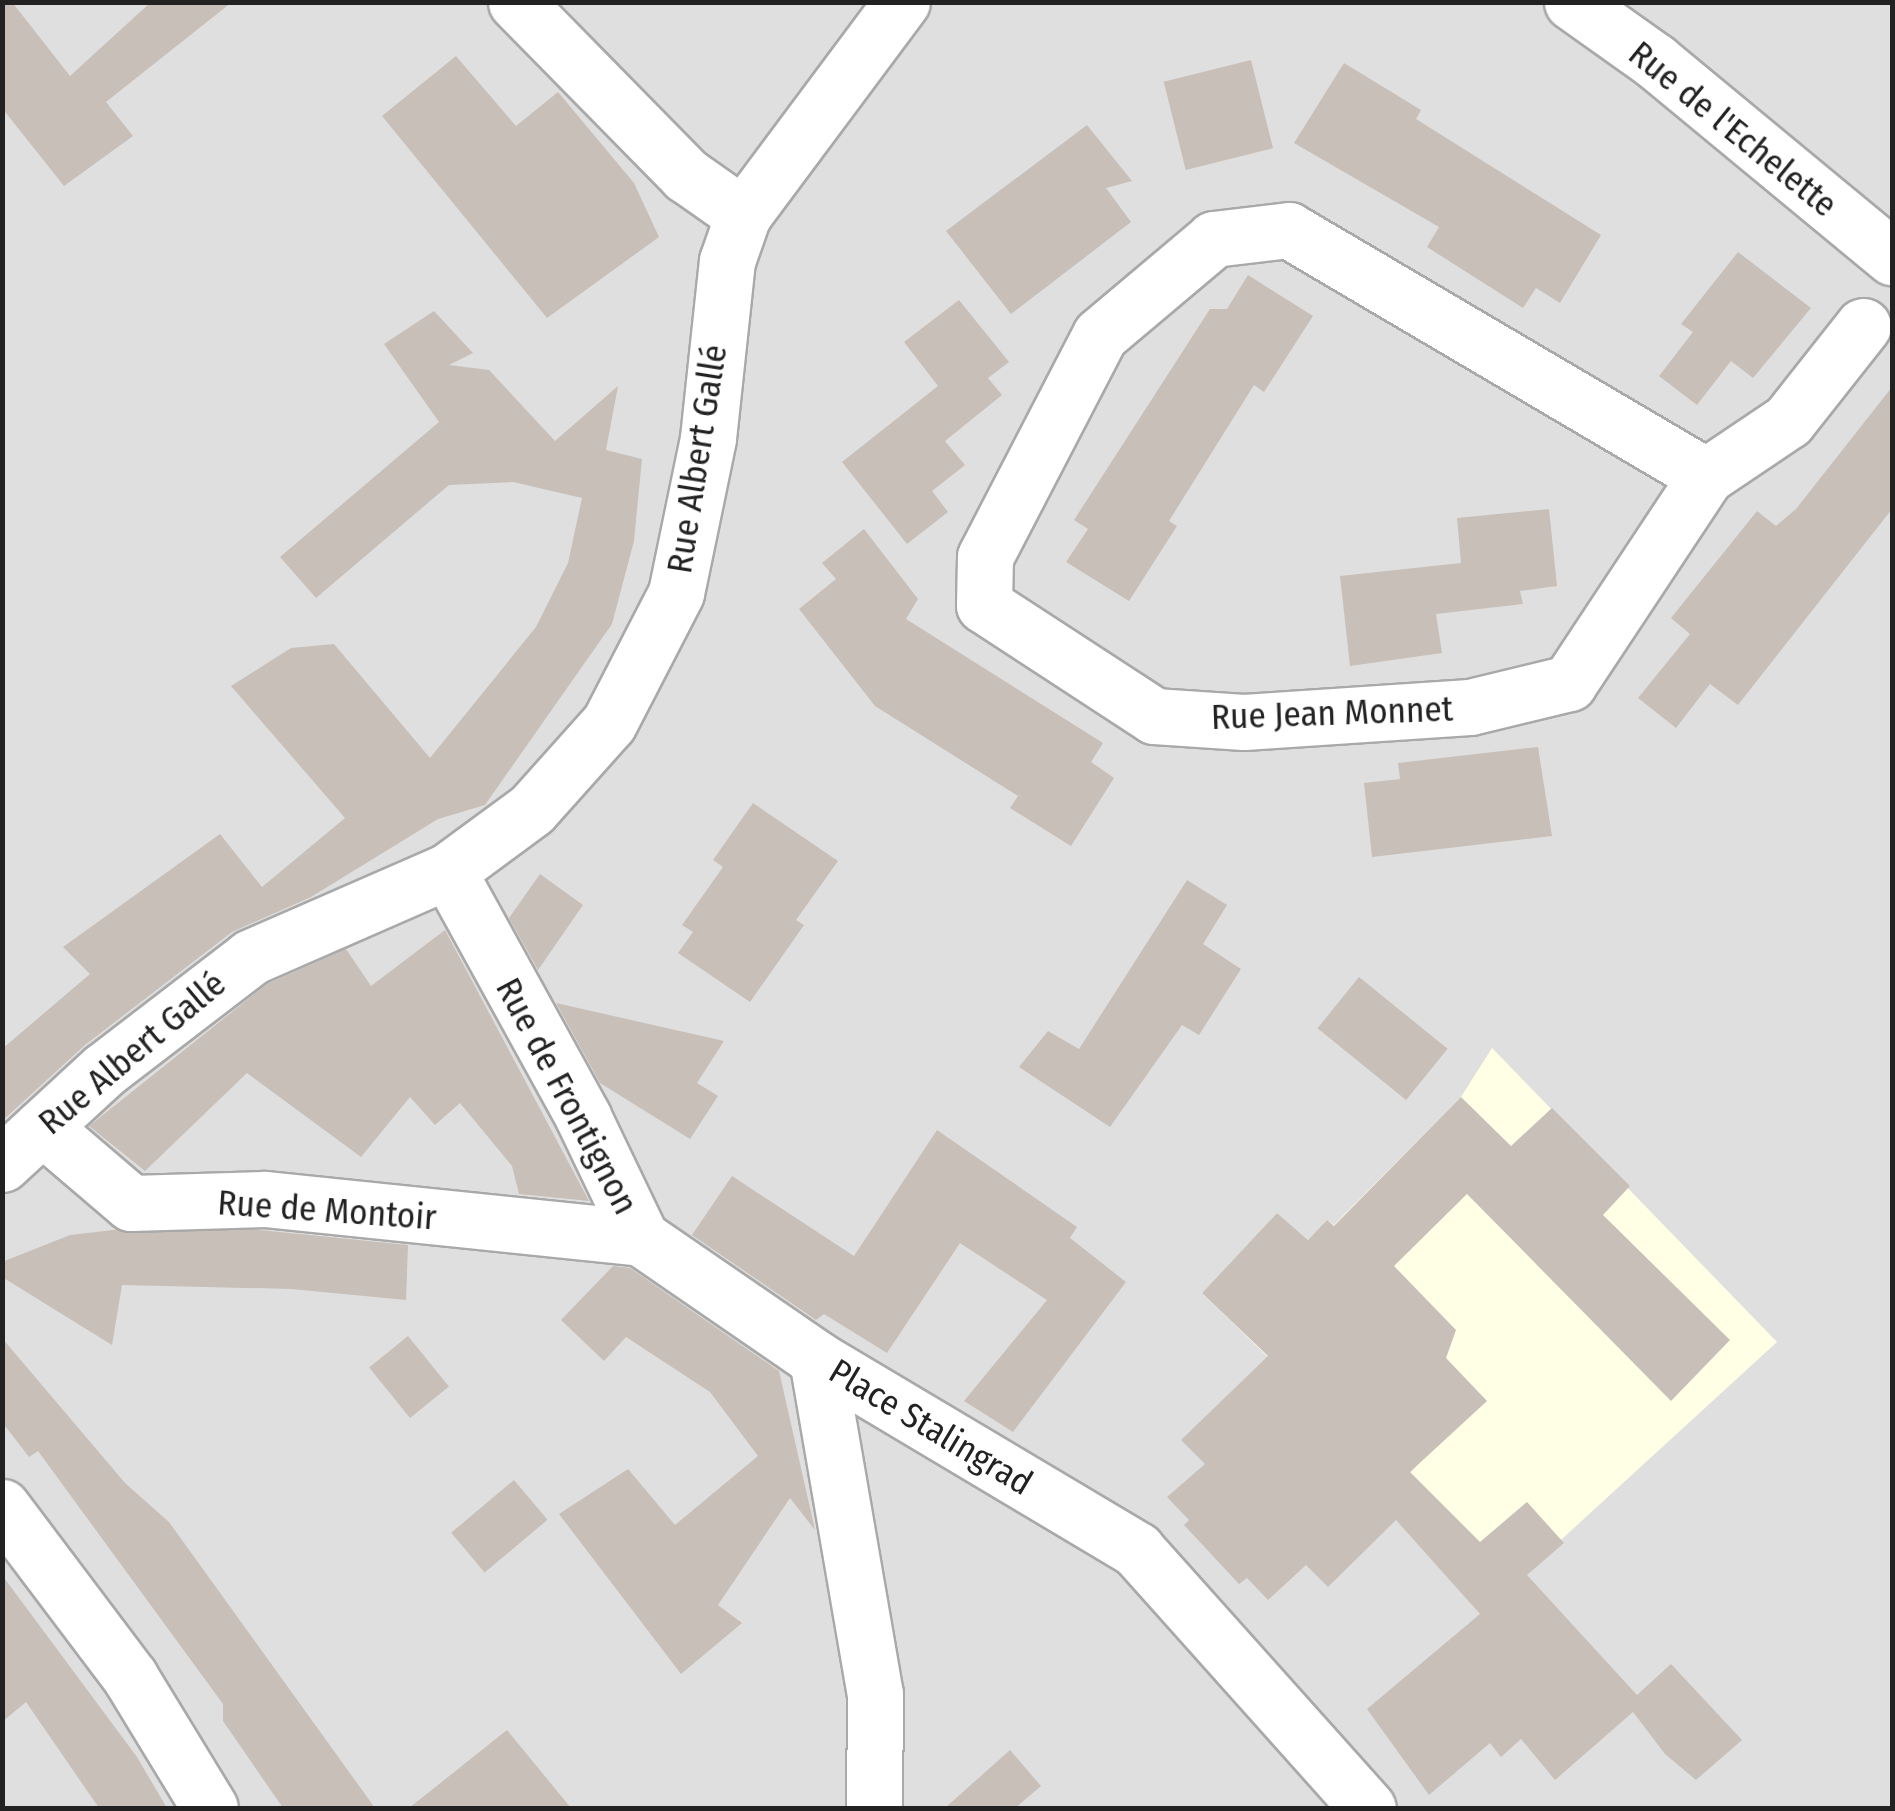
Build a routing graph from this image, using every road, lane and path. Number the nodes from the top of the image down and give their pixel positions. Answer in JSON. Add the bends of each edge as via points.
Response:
{"nodes":[{"id":1,"x":516,"y":2,"type":"edge"},
{"id":2,"x":902,"y":2,"type":"edge"},
{"id":3,"x":1572,"y":2,"type":"edge"},
{"id":4,"x":743,"y":215,"type":"junction"},
{"id":5,"x":1881,"y":294,"type":"edge"},
{"id":6,"x":1706,"y":476,"type":"junction"},
{"id":7,"x":448,"y":871,"type":"junction"},
{"id":8,"x":42,"y":1126,"type":"junction"},
{"id":9,"x":2,"y":1164,"type":"edge"},
{"id":10,"x":641,"y":1238,"type":"junction"},
{"id":11,"x":818,"y":1359,"type":"junction"},
{"id":12,"x":2,"y":1508,"type":"edge"},
{"id":13,"x":210,"y":1808,"type":"edge"},
{"id":14,"x":874,"y":1808,"type":"edge"},
{"id":15,"x":1368,"y":1808,"type":"edge"}],
"edges":[{"from":1,"to":4,"type":"street","via":[[686,175]]},
{"from":2,"to":4,"type":"street"},
{"from":3,"to":5,"type":"street","name":"Rue de l'Echelette","via":[[1655,61]]},
{"from":4,"to":7,"type":"street","name":"Rue Albert Gallé","via":[[727,261],[708,438],[676,593],[609,724],[532,808]]},
{"from":5,"to":6,"type":"street","name":"Rue Jean Monnet","via":[[1788,421]]},
{"from":6,"to":6,"type":"street","name":"Rue Jean Monnet","via":[[1569,683],[1470,707],[1244,722],[1154,716],[984,605],[985,557],[1100,335],[1214,240],[1289,230]]},
{"from":7,"to":8,"type":"street","name":"Rue Albert Gallé","via":[[251,956]]},
{"from":7,"to":10,"type":"street","name":"Rue de Frontignon"},
{"from":8,"to":9,"type":"street","name":"Rue Albert Gallé"},
{"from":8,"to":10,"type":"street","name":"Rue de Montoir","via":[[131,1203],[265,1199]]},
{"from":10,"to":11,"type":"street","name":"Rue de Frontignon"},
{"from":11,"to":14,"type":"street","name":"Place Stalingrad","via":[[876,1694]]},
{"from":11,"to":15,"type":"street","name":"Place Stalingrad","via":[[1136,1550]]},
{"from":12,"to":13,"type":"street","via":[[130,1676]]}]}
